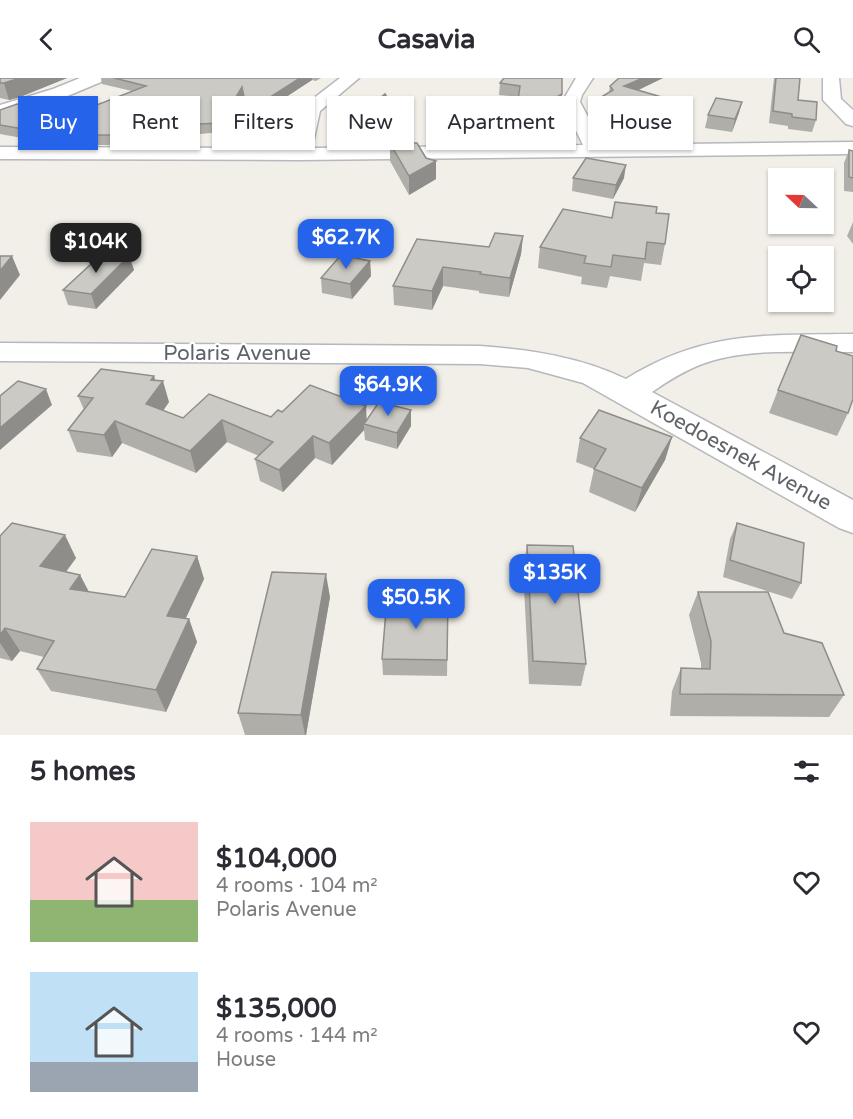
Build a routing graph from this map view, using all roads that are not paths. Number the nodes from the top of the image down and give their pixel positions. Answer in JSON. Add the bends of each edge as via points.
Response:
{"nodes":[{"id":1,"x":94,"y":78,"type":"edge"},
{"id":2,"x":351,"y":78,"type":"edge"},
{"id":3,"x":585,"y":78,"type":"edge"},
{"id":4,"x":831,"y":78,"type":"edge"},
{"id":5,"x":0,"y":111,"type":"edge"},
{"id":6,"x":853,"y":120,"type":"edge"},
{"id":7,"x":853,"y":148,"type":"edge"},
{"id":8,"x":596,"y":152,"type":"junction"},
{"id":9,"x":0,"y":153,"type":"edge"},
{"id":10,"x":300,"y":154,"type":"junction"},
{"id":11,"x":853,"y":342,"type":"edge"},
{"id":12,"x":0,"y":352,"type":"edge"},
{"id":13,"x":628,"y":393,"type":"junction"},
{"id":14,"x":853,"y":518,"type":"edge"}],
"edges":[{"from":1,"to":5,"type":"street"},
{"from":2,"to":10,"type":"street","via":[[311,109]]},
{"from":3,"to":8,"type":"street","via":[[571,102]]},
{"from":4,"to":6,"type":"street","via":[[832,100]]},
{"from":7,"to":8,"type":"street"},
{"from":8,"to":10,"type":"street"},
{"from":9,"to":10,"type":"street"},
{"from":11,"to":13,"type":"street","via":[[767,345],[700,354],[662,371]]},
{"from":12,"to":13,"type":"street","name":"Polaris Avenue","via":[[480,355],[563,367],[594,376]]},
{"from":13,"to":14,"type":"street","name":"Koedoesnek Avenue"}]}
